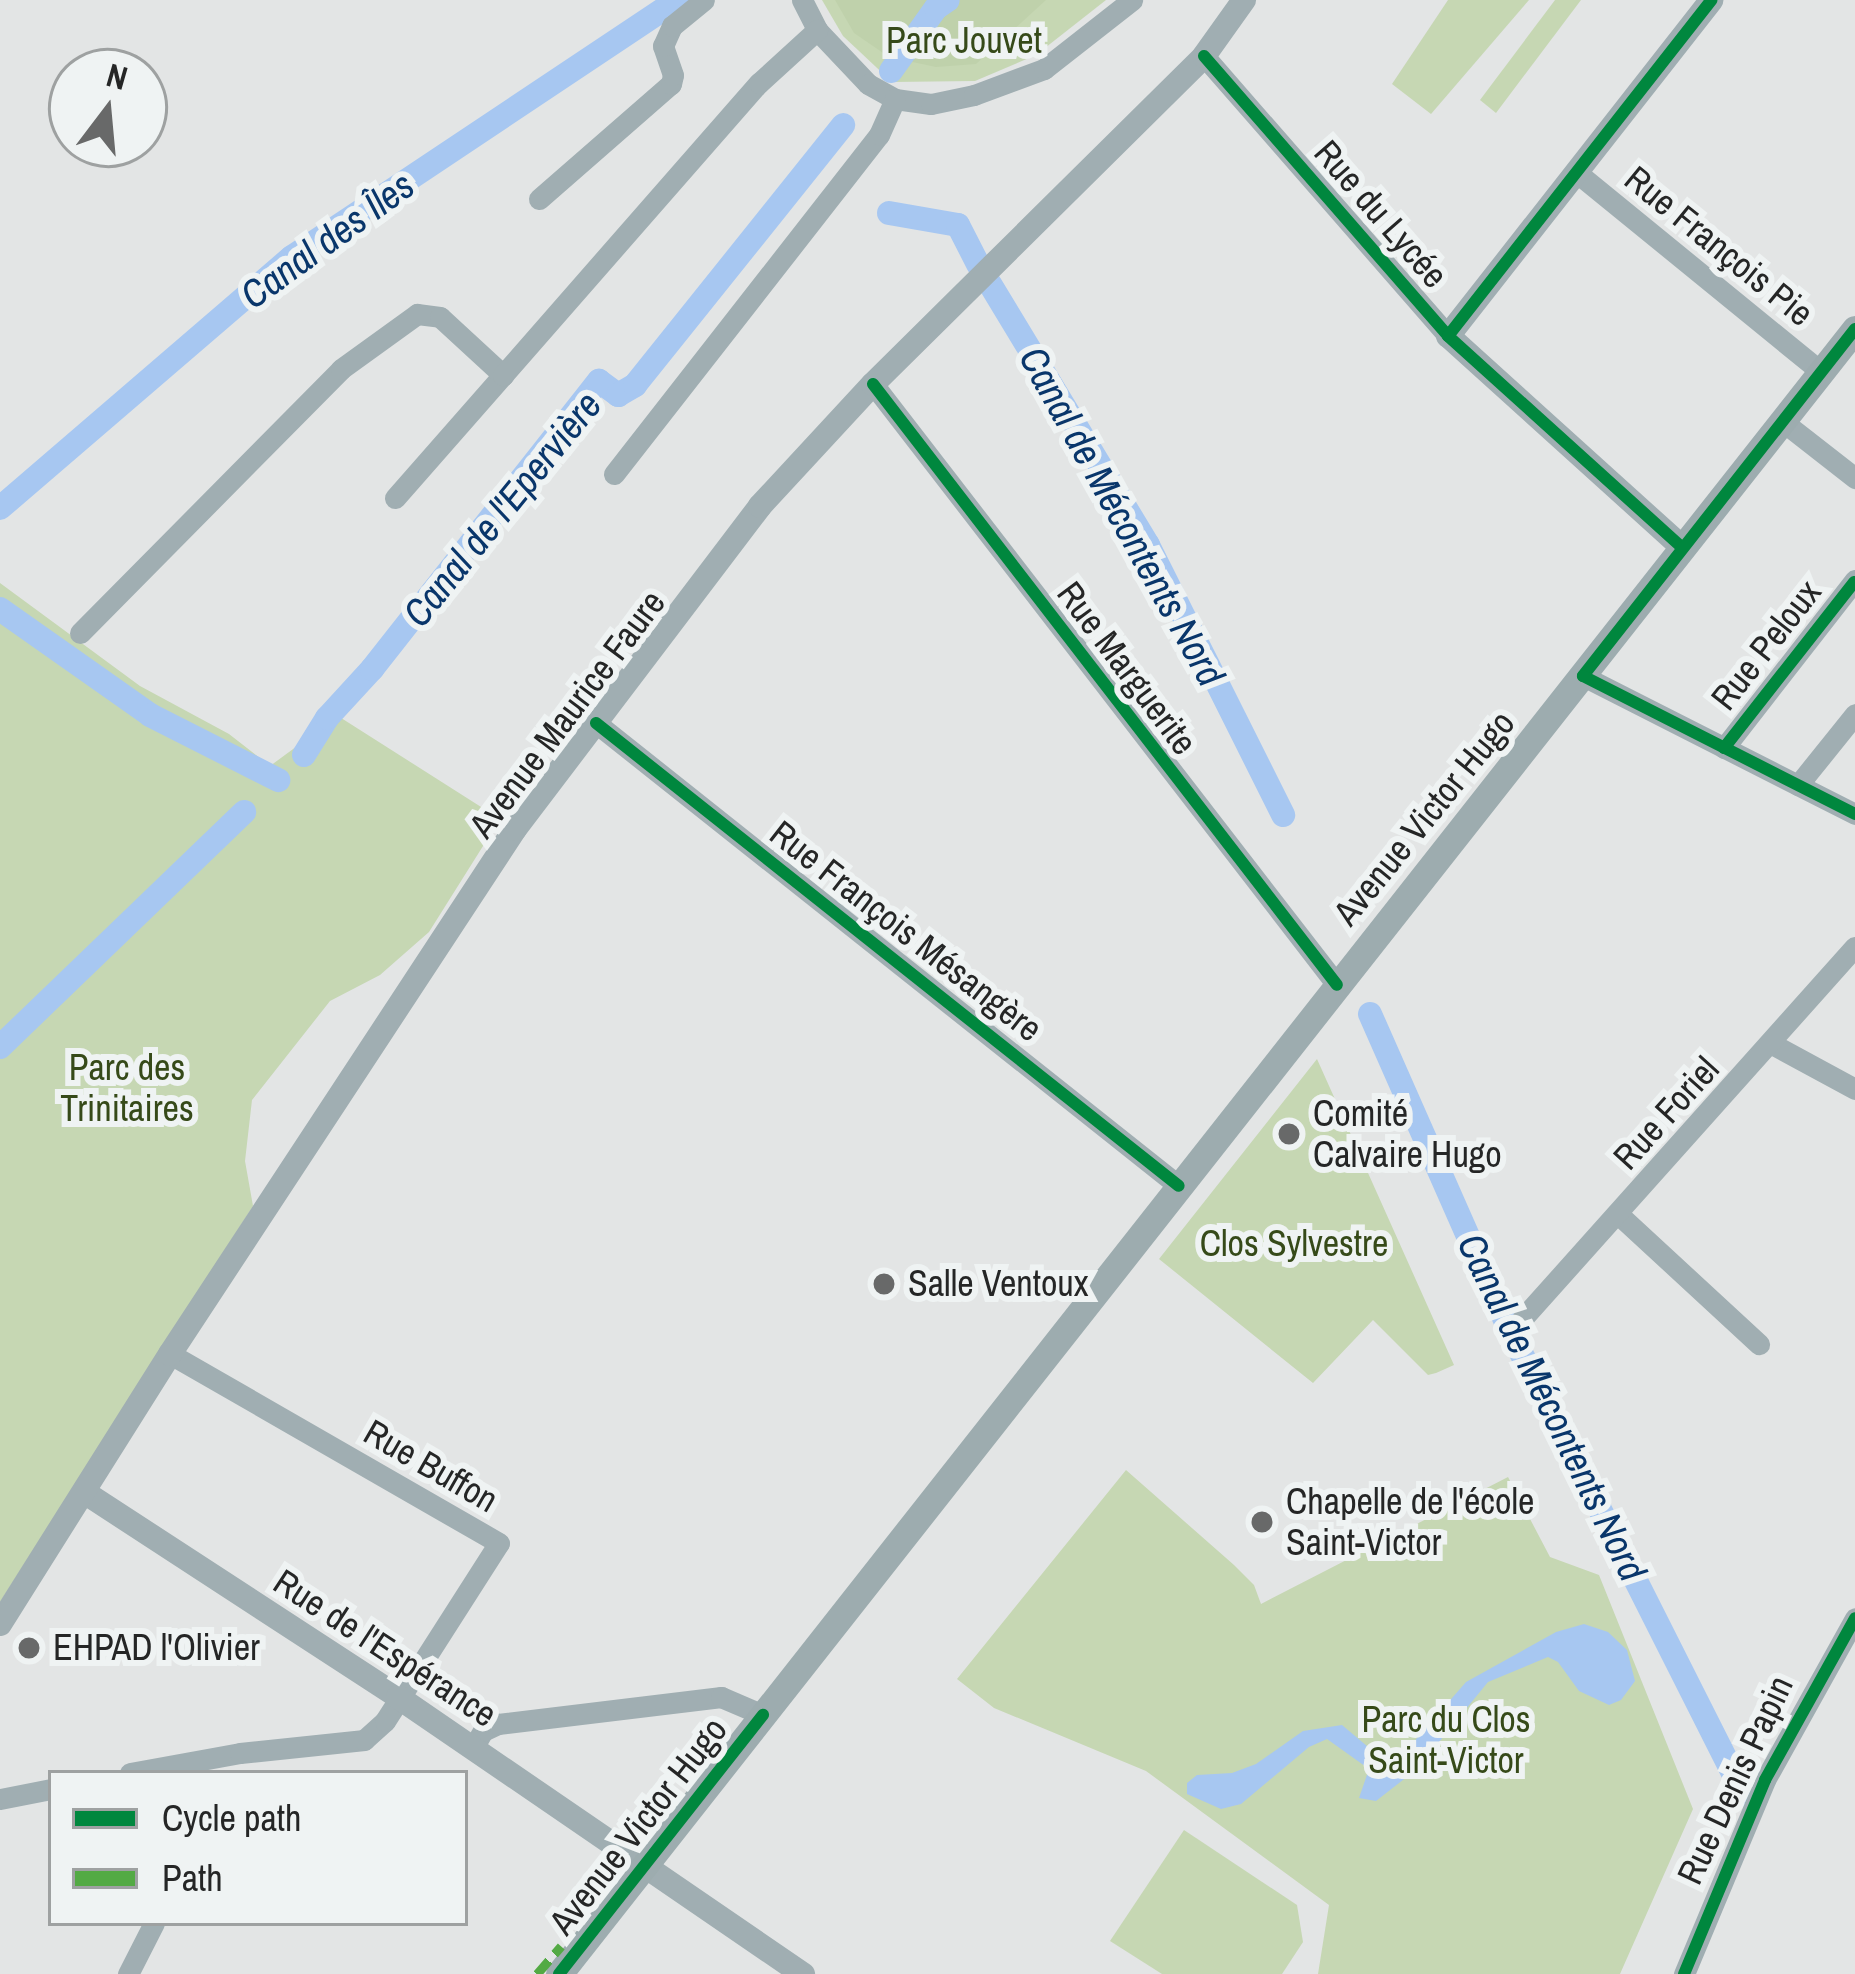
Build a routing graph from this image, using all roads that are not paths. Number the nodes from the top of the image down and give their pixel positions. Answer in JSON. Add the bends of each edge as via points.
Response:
{"nodes":[{"id":1,"x":704,"y":0,"type":"edge"},
{"id":2,"x":802,"y":0,"type":"edge"},
{"id":3,"x":1132,"y":0,"type":"edge"},
{"id":4,"x":1244,"y":0,"type":"edge"},
{"id":5,"x":1711,"y":0,"type":"edge"},
{"id":6,"x":817,"y":30,"type":"junction"},
{"id":7,"x":1204,"y":56,"type":"junction"},
{"id":8,"x":895,"y":99,"type":"junction"},
{"id":9,"x":1576,"y":172,"type":"junction"},
{"id":10,"x":539,"y":199,"type":"dead end"},
{"id":11,"x":1855,"y":328,"type":"edge"},
{"id":12,"x":1448,"y":336,"type":"junction"},
{"id":13,"x":1821,"y":372,"type":"junction"},
{"id":14,"x":503,"y":375,"type":"junction"},
{"id":15,"x":873,"y":384,"type":"junction"},
{"id":16,"x":1782,"y":422,"type":"junction"},
{"id":17,"x":614,"y":474,"type":"dead end"},
{"id":18,"x":1855,"y":478,"type":"edge"},
{"id":19,"x":395,"y":498,"type":"dead end"},
{"id":20,"x":1683,"y":548,"type":"junction"},
{"id":21,"x":1854,"y":582,"type":"edge"},
{"id":22,"x":80,"y":633,"type":"dead end"},
{"id":23,"x":1583,"y":676,"type":"junction"},
{"id":24,"x":1855,"y":714,"type":"edge"},
{"id":25,"x":596,"y":723,"type":"junction"},
{"id":26,"x":1724,"y":748,"type":"junction"},
{"id":27,"x":1798,"y":785,"type":"junction"},
{"id":28,"x":1855,"y":814,"type":"edge"},
{"id":29,"x":1855,"y":947,"type":"edge"},
{"id":30,"x":1336,"y":986,"type":"junction"},
{"id":31,"x":1772,"y":1045,"type":"junction"},
{"id":32,"x":1855,"y":1089,"type":"edge"},
{"id":33,"x":1180,"y":1186,"type":"junction"},
{"id":34,"x":1618,"y":1214,"type":"junction"},
{"id":35,"x":1522,"y":1319,"type":"dead end"},
{"id":36,"x":1759,"y":1344,"type":"dead end"},
{"id":37,"x":170,"y":1354,"type":"junction"},
{"id":38,"x":84,"y":1492,"type":"junction"},
{"id":39,"x":1855,"y":1618,"type":"edge"},
{"id":40,"x":0,"y":1624,"type":"edge"},
{"id":41,"x":398,"y":1697,"type":"junction"},
{"id":42,"x":763,"y":1715,"type":"junction"},
{"id":43,"x":473,"y":1748,"type":"junction"},
{"id":44,"x":235,"y":1763,"type":"edge"},
{"id":45,"x":162,"y":1770,"type":"edge"},
{"id":46,"x":48,"y":1790,"type":"edge"},
{"id":47,"x":0,"y":1799,"type":"edge"},
{"id":48,"x":645,"y":1866,"type":"junction"},
{"id":49,"x":152,"y":1926,"type":"edge"},
{"id":50,"x":128,"y":1974,"type":"edge"},
{"id":51,"x":560,"y":1974,"type":"edge"},
{"id":52,"x":803,"y":1974,"type":"edge"},
{"id":53,"x":1684,"y":1974,"type":"edge"}],
"edges":[{"from":1,"to":10,"type":"street","via":[[672,26],[663,46],[671,84]]},
{"from":2,"to":6,"type":"street"},
{"from":3,"to":8,"type":"street","via":[[1044,69],[931,104]]},
{"from":4,"to":7,"type":"street","name":"Avenue Maurice Faure"},
{"from":5,"to":9,"type":"street"},
{"from":6,"to":8,"type":"street","via":[[868,84]]},
{"from":6,"to":14,"type":"street","via":[[759,83]]},
{"from":7,"to":12,"type":"street","name":"Rue du Lycée"},
{"from":7,"to":15,"type":"street","name":"Avenue Maurice Faure"},
{"from":8,"to":17,"type":"street","via":[[879,135]]},
{"from":9,"to":12,"type":"street"},
{"from":9,"to":13,"type":"street","name":"Rue François Pie"},
{"from":11,"to":13,"type":"main road","name":"Avenue Victor Hugo"},
{"from":12,"to":20,"type":"street","name":"Rue du Lycée"},
{"from":13,"to":16,"type":"main road","name":"Avenue Victor Hugo"},
{"from":14,"to":19,"type":"street"},
{"from":14,"to":22,"type":"street","via":[[440,317],[417,314],[341,369]]},
{"from":15,"to":25,"type":"street","name":"Avenue Maurice Faure","via":[[760,506]]},
{"from":15,"to":30,"type":"street","name":"Rue Marguerite"},
{"from":16,"to":18,"type":"street"},
{"from":16,"to":20,"type":"main road","name":"Avenue Victor Hugo"},
{"from":20,"to":23,"type":"main road","name":"Avenue Victor Hugo"},
{"from":21,"to":26,"type":"street","name":"Rue Peloux"},
{"from":23,"to":26,"type":"street"},
{"from":23,"to":30,"type":"main road","name":"Avenue Victor Hugo"},
{"from":24,"to":27,"type":"street"},
{"from":25,"to":33,"type":"street","name":"Rue François Mésangère"},
{"from":25,"to":37,"type":"street","name":"Avenue Maurice Faure","via":[[515,829]]},
{"from":26,"to":27,"type":"street"},
{"from":27,"to":28,"type":"street"},
{"from":29,"to":31,"type":"street","name":"Rue Foriel"},
{"from":30,"to":33,"type":"main road","name":"Avenue Victor Hugo"},
{"from":31,"to":32,"type":"street"},
{"from":31,"to":34,"type":"street","name":"Rue Foriel"},
{"from":33,"to":42,"type":"main road","name":"Avenue Victor Hugo"},
{"from":34,"to":35,"type":"street","name":"Rue Foriel"},
{"from":34,"to":36,"type":"street"},
{"from":37,"to":38,"type":"street","name":"Avenue Maurice Faure"},
{"from":37,"to":41,"type":"street","name":"Rue Buffon","via":[[499,1543]]},
{"from":38,"to":40,"type":"street","name":"Avenue Maurice Faure"},
{"from":38,"to":41,"type":"street","name":"Rue de l'Espérance"},
{"from":39,"to":53,"type":"street","name":"Rue Denis Papin","via":[[1766,1780]]},
{"from":41,"to":43,"type":"street","name":"Rue de l'Espérance"},
{"from":41,"to":44,"type":"street","via":[[364,1740]]},
{"from":42,"to":43,"type":"street","via":[[722,1697],[498,1724]]},
{"from":42,"to":48,"type":"main road","name":"Avenue Victor Hugo"},
{"from":43,"to":48,"type":"street","name":"Rue de l'Espérance"},
{"from":44,"to":45,"type":"street"},
{"from":46,"to":47,"type":"street"},
{"from":48,"to":51,"type":"main road","name":"Avenue Victor Hugo"},
{"from":48,"to":52,"type":"street","name":"Rue de l'Espérance"},
{"from":49,"to":50,"type":"street"}]}
